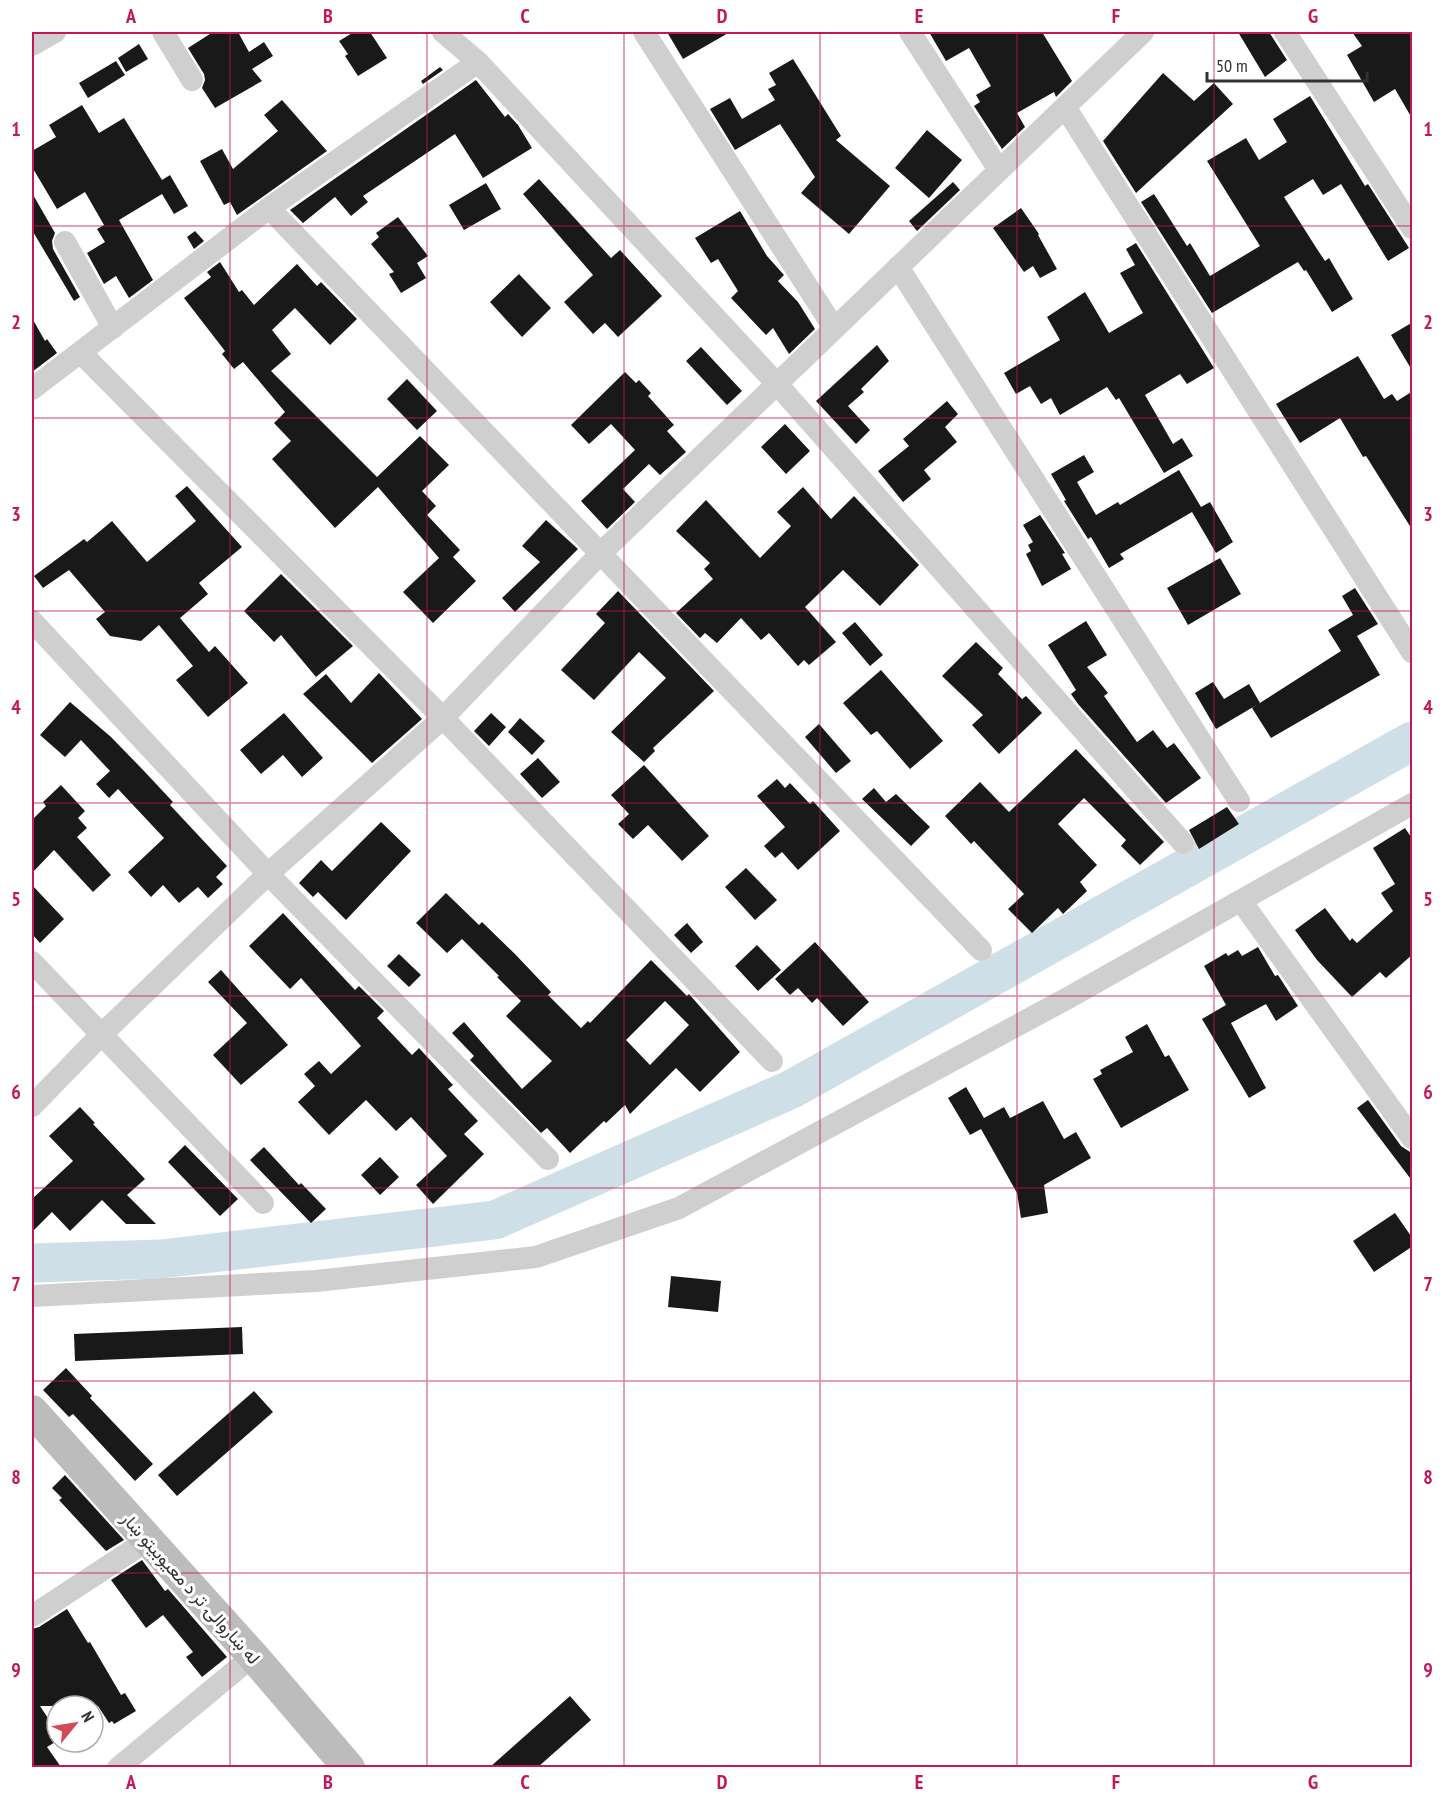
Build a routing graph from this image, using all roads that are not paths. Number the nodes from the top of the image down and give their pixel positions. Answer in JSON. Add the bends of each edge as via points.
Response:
{"nodes":[{"id":1,"x":55,"y":32,"type":"edge"},
{"id":2,"x":163,"y":32,"type":"edge"},
{"id":3,"x":443,"y":32,"type":"edge"},
{"id":4,"x":645,"y":32,"type":"edge"},
{"id":5,"x":910,"y":32,"type":"edge"},
{"id":6,"x":1143,"y":32,"type":"edge"},
{"id":7,"x":1285,"y":32,"type":"edge"},
{"id":8,"x":32,"y":45,"type":"edge"},
{"id":9,"x":478,"y":62,"type":"junction"},
{"id":10,"x":192,"y":81,"type":"dead end"},
{"id":11,"x":1065,"y":107,"type":"junction"},
{"id":12,"x":999,"y":170,"type":"junction"},
{"id":13,"x":269,"y":208,"type":"junction"},
{"id":14,"x":1413,"y":228,"type":"edge"},
{"id":15,"x":65,"y":242,"type":"dead end"},
{"id":16,"x":898,"y":267,"type":"junction"},
{"id":17,"x":113,"y":328,"type":"junction"},
{"id":18,"x":834,"y":328,"type":"junction"},
{"id":19,"x":81,"y":353,"type":"junction"},
{"id":20,"x":777,"y":384,"type":"junction"},
{"id":21,"x":32,"y":389,"type":"edge"},
{"id":22,"x":602,"y":552,"type":"junction"},
{"id":23,"x":32,"y":621,"type":"edge"},
{"id":24,"x":1413,"y":652,"type":"edge"},
{"id":25,"x":443,"y":718,"type":"junction"},
{"id":26,"x":1239,"y":801,"type":"dead end"},
{"id":27,"x":1413,"y":804,"type":"edge"},
{"id":28,"x":1183,"y":843,"type":"dead end"},
{"id":29,"x":268,"y":874,"type":"junction"},
{"id":30,"x":1241,"y":901,"type":"junction"},
{"id":31,"x":981,"y":950,"type":"dead end"},
{"id":32,"x":32,"y":962,"type":"edge"},
{"id":33,"x":101,"y":1035,"type":"junction"},
{"id":34,"x":772,"y":1060,"type":"dead end"},
{"id":35,"x":32,"y":1106,"type":"edge"},
{"id":36,"x":1413,"y":1138,"type":"edge"},
{"id":37,"x":548,"y":1159,"type":"dead end"},
{"id":38,"x":263,"y":1203,"type":"dead end"},
{"id":39,"x":32,"y":1296,"type":"edge"},
{"id":40,"x":32,"y":1411,"type":"edge"},
{"id":41,"x":148,"y":1540,"type":"junction"},
{"id":42,"x":32,"y":1616,"type":"edge"},
{"id":43,"x":253,"y":1656,"type":"junction"},
{"id":44,"x":118,"y":1767,"type":"edge"},
{"id":45,"x":349,"y":1767,"type":"edge"}],
"edges":[{"from":1,"to":8,"type":"street"},
{"from":2,"to":10,"type":"street"},
{"from":3,"to":9,"type":"street"},
{"from":4,"to":18,"type":"street"},
{"from":5,"to":12,"type":"street"},
{"from":6,"to":11,"type":"street"},
{"from":7,"to":14,"type":"street"},
{"from":9,"to":13,"type":"street"},
{"from":9,"to":20,"type":"street"},
{"from":11,"to":12,"type":"street"},
{"from":11,"to":24,"type":"street"},
{"from":12,"to":16,"type":"street"},
{"from":13,"to":17,"type":"street"},
{"from":13,"to":22,"type":"street"},
{"from":15,"to":17,"type":"street"},
{"from":16,"to":18,"type":"street"},
{"from":16,"to":26,"type":"street"},
{"from":17,"to":19,"type":"street"},
{"from":18,"to":20,"type":"street"},
{"from":19,"to":21,"type":"street"},
{"from":19,"to":25,"type":"street"},
{"from":20,"to":22,"type":"street"},
{"from":20,"to":28,"type":"street"},
{"from":22,"to":25,"type":"street"},
{"from":22,"to":31,"type":"street"},
{"from":23,"to":29,"type":"street"},
{"from":25,"to":29,"type":"street"},
{"from":25,"to":34,"type":"street"},
{"from":27,"to":30,"type":"street"},
{"from":29,"to":33,"type":"street"},
{"from":29,"to":37,"type":"street"},
{"from":30,"to":36,"type":"street"},
{"from":30,"to":39,"type":"street","via":[[679,1208],[536,1257],[316,1281]]},
{"from":32,"to":33,"type":"street"},
{"from":33,"to":35,"type":"street"},
{"from":33,"to":38,"type":"street"},
{"from":40,"to":41,"type":"street","name":"له ښاروالۍ تر د معیوبیتو ښار"},
{"from":41,"to":42,"type":"street"},
{"from":41,"to":43,"type":"street","name":"له ښاروالۍ تر د معیوبیتو ښار"},
{"from":43,"to":44,"type":"street"},
{"from":43,"to":45,"type":"street","name":"له ښاروالۍ تر د معیوبیتو ښار"}]}
